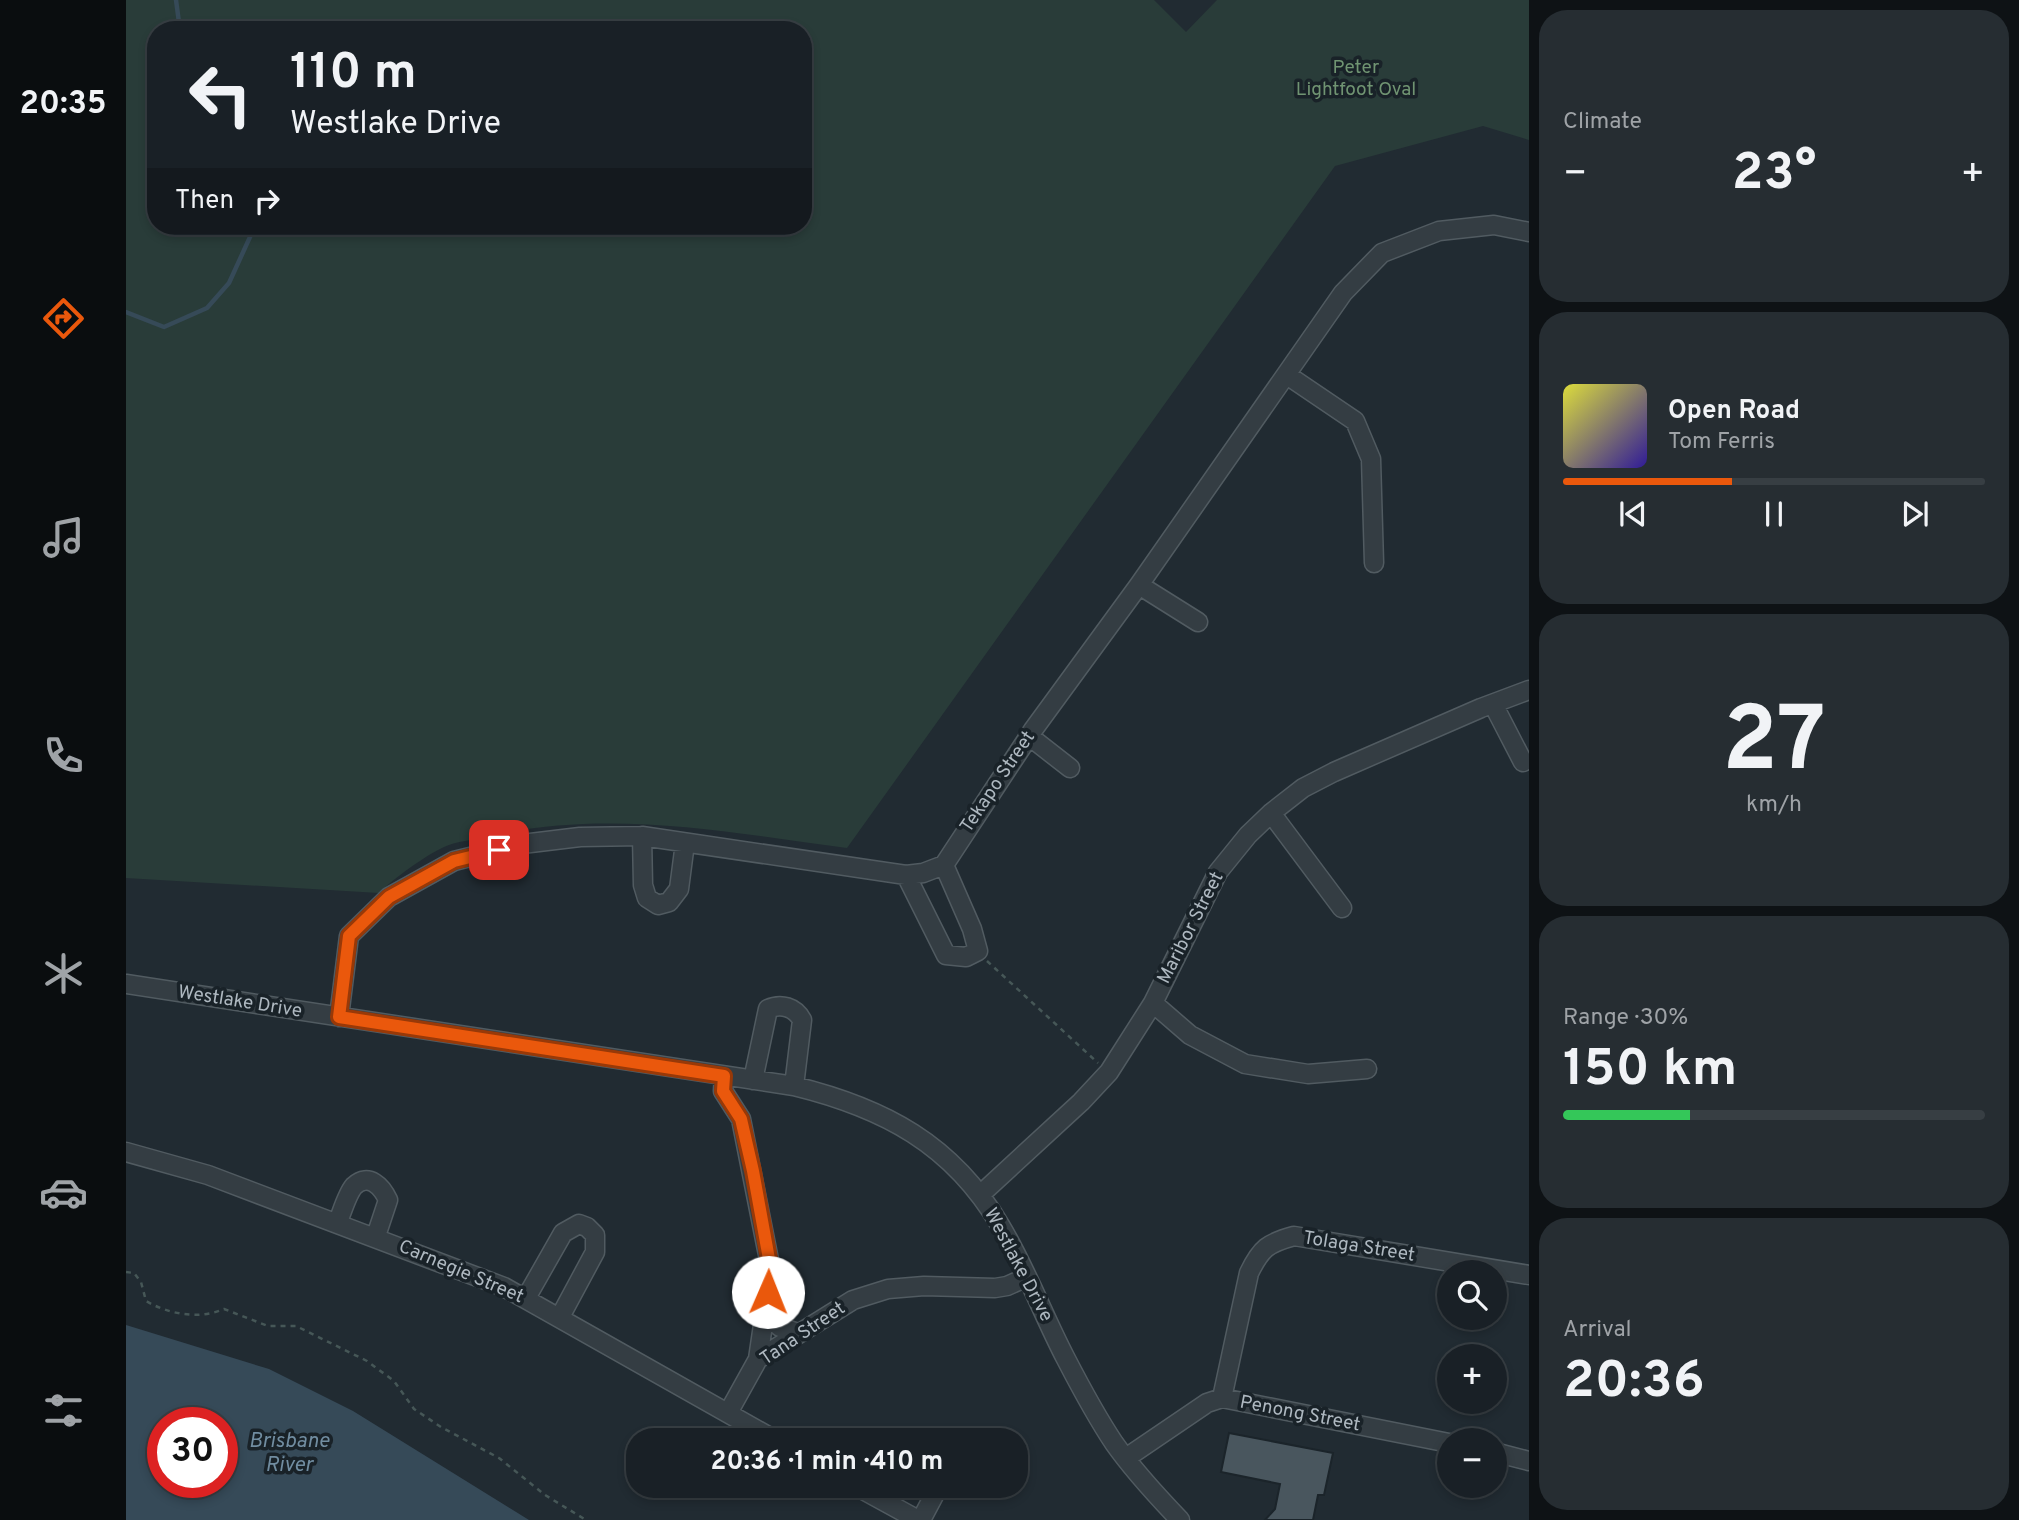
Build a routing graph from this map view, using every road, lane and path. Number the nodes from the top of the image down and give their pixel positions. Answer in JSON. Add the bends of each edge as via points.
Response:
{"nodes":[{"id":1,"x":1529,"y":232,"type":"edge"},
{"id":2,"x":1287,"y":375,"type":"junction"},
{"id":3,"x":1374,"y":563,"type":"dead end"},
{"id":4,"x":1139,"y":585,"type":"junction"},
{"id":5,"x":1198,"y":622,"type":"dead end"},
{"id":6,"x":1529,"y":690,"type":"edge"},
{"id":7,"x":1493,"y":704,"type":"junction"},
{"id":8,"x":1029,"y":736,"type":"junction"},
{"id":9,"x":1523,"y":762,"type":"dead end"},
{"id":10,"x":1070,"y":768,"type":"dead end"},
{"id":11,"x":1271,"y":813,"type":"junction"},
{"id":12,"x":642,"y":836,"type":"junction"},
{"id":13,"x":685,"y":842,"type":"junction"},
{"id":14,"x":944,"y":864,"type":"junction"},
{"id":15,"x":906,"y":875,"type":"junction"},
{"id":16,"x":1342,"y":908,"type":"dead end"},
{"id":17,"x":978,"y":951,"type":"junction"},
{"id":18,"x":126,"y":984,"type":"edge"},
{"id":19,"x":1153,"y":1003,"type":"junction"},
{"id":20,"x":339,"y":1017,"type":"junction"},
{"id":21,"x":1367,"y":1069,"type":"dead end"},
{"id":22,"x":1109,"y":1072,"type":"junction"},
{"id":23,"x":724,"y":1076,"type":"junction"},
{"id":24,"x":753,"y":1080,"type":"junction"},
{"id":25,"x":794,"y":1086,"type":"junction"},
{"id":26,"x":126,"y":1152,"type":"edge"},
{"id":27,"x":980,"y":1195,"type":"junction"},
{"id":28,"x":338,"y":1222,"type":"junction"},
{"id":29,"x":376,"y":1236,"type":"junction"},
{"id":30,"x":126,"y":1272,"type":"edge"},
{"id":31,"x":1529,"y":1275,"type":"edge"},
{"id":32,"x":1027,"y":1277,"type":"junction"},
{"id":33,"x":526,"y":1298,"type":"junction"},
{"id":34,"x":765,"y":1314,"type":"junction"},
{"id":35,"x":559,"y":1317,"type":"junction"},
{"id":36,"x":798,"y":1334,"type":"junction"},
{"id":37,"x":758,"y":1359,"type":"junction"},
{"id":38,"x":1222,"y":1398,"type":"junction"},
{"id":39,"x":727,"y":1413,"type":"junction"},
{"id":40,"x":754,"y":1428,"type":"edge"},
{"id":41,"x":1437,"y":1441,"type":"edge"},
{"id":42,"x":1507,"y":1455,"type":"edge"},
{"id":43,"x":1126,"y":1458,"type":"junction"},
{"id":44,"x":1529,"y":1461,"type":"edge"},
{"id":45,"x":878,"y":1498,"type":"edge"},
{"id":46,"x":888,"y":1498,"type":"edge"},
{"id":47,"x":932,"y":1498,"type":"edge"},
{"id":48,"x":886,"y":1502,"type":"junction"},
{"id":49,"x":586,"y":1520,"type":"edge"},
{"id":50,"x":919,"y":1520,"type":"edge"},
{"id":51,"x":1180,"y":1520,"type":"edge"}],
"edges":[{"from":1,"to":2,"type":"street","name":"Tekapo Street","via":[[1494,225],[1439,230],[1382,253],[1343,293]]},
{"from":2,"to":3,"type":"street","via":[[1355,421],[1371,459]]},
{"from":2,"to":4,"type":"street","name":"Tekapo Street"},
{"from":4,"to":5,"type":"street"},
{"from":4,"to":8,"type":"street","name":"Tekapo Street"},
{"from":6,"to":7,"type":"street","name":"Maribor Street"},
{"from":7,"to":9,"type":"street"},
{"from":7,"to":11,"type":"street","name":"Maribor Street","via":[[1334,772]]},
{"from":8,"to":10,"type":"street"},
{"from":8,"to":14,"type":"street","name":"Tekapo Street"},
{"from":11,"to":16,"type":"street"},
{"from":11,"to":19,"type":"street","name":"Maribor Street","via":[[1218,872]]},
{"from":12,"to":13,"type":"street"},
{"from":12,"to":13,"type":"street","via":[[643,885],[647,898],[658,905],[669,902],[679,890]]},
{"from":12,"to":20,"type":"street","via":[[522,844],[454,861],[389,897],[349,936]]},
{"from":13,"to":15,"type":"street"},
{"from":14,"to":15,"type":"street"},
{"from":14,"to":17,"type":"street"},
{"from":15,"to":17,"type":"street","via":[[946,954],[966,957]]},
{"from":17,"to":22,"type":"path"},
{"from":18,"to":20,"type":"street","name":"Westlake Drive"},
{"from":19,"to":21,"type":"street","via":[[1189,1035],[1245,1064],[1308,1074]]},
{"from":19,"to":22,"type":"street","name":"Maribor Street"},
{"from":20,"to":23,"type":"street","name":"Westlake Drive"},
{"from":22,"to":27,"type":"street","name":"Maribor Street"},
{"from":23,"to":24,"type":"street","name":"Westlake Drive"},
{"from":23,"to":34,"type":"street","via":[[723,1091],[741,1119],[771,1270]]},
{"from":24,"to":25,"type":"street","name":"Westlake Drive"},
{"from":24,"to":25,"type":"street","via":[[768,1009],[788,1007],[802,1020]]},
{"from":25,"to":27,"type":"street","name":"Westlake Drive","via":[[849,1101],[892,1120],[931,1146]]},
{"from":26,"to":28,"type":"street","name":"Carnegie Street","via":[[208,1175]]},
{"from":27,"to":32,"type":"street","name":"Westlake Drive"},
{"from":28,"to":29,"type":"street","name":"Carnegie Street"},
{"from":28,"to":29,"type":"street","via":[[354,1186],[365,1180],[376,1182],[388,1200]]},
{"from":29,"to":33,"type":"street","name":"Carnegie Street"},
{"from":30,"to":49,"type":"path","via":[[134,1273],[146,1301],[159,1308],[199,1315],[224,1308],[268,1325],[296,1326],[367,1361],[394,1381],[414,1409],[499,1458]]},
{"from":31,"to":38,"type":"street","name":"Tolaga Street","via":[[1294,1236],[1271,1242],[1249,1273]]},
{"from":32,"to":36,"type":"street","name":"Tana Street","via":[[995,1288],[888,1289],[853,1300]]},
{"from":32,"to":43,"type":"street","name":"Westlake Drive","via":[[1089,1402]]},
{"from":33,"to":35,"type":"street","name":"Carnegie Street"},
{"from":33,"to":35,"type":"street","via":[[562,1233],[579,1224],[587,1227],[595,1236],[595,1252]]},
{"from":34,"to":36,"type":"street"},
{"from":34,"to":37,"type":"street"},
{"from":35,"to":39,"type":"street","name":"Carnegie Street"},
{"from":36,"to":37,"type":"street","name":"Tana Street"},
{"from":37,"to":39,"type":"street","name":"Tana Street"},
{"from":38,"to":41,"type":"street","name":"Penong Street"},
{"from":38,"to":43,"type":"street","name":"Penong Street","via":[[1207,1403]]},
{"from":39,"to":40,"type":"street","name":"Carnegie Street"},
{"from":42,"to":44,"type":"street"},
{"from":43,"to":51,"type":"street","name":"Westlake Drive"},
{"from":45,"to":48,"type":"street"},
{"from":46,"to":48,"type":"street"},
{"from":47,"to":50,"type":"street"},
{"from":48,"to":50,"type":"street"}]}
